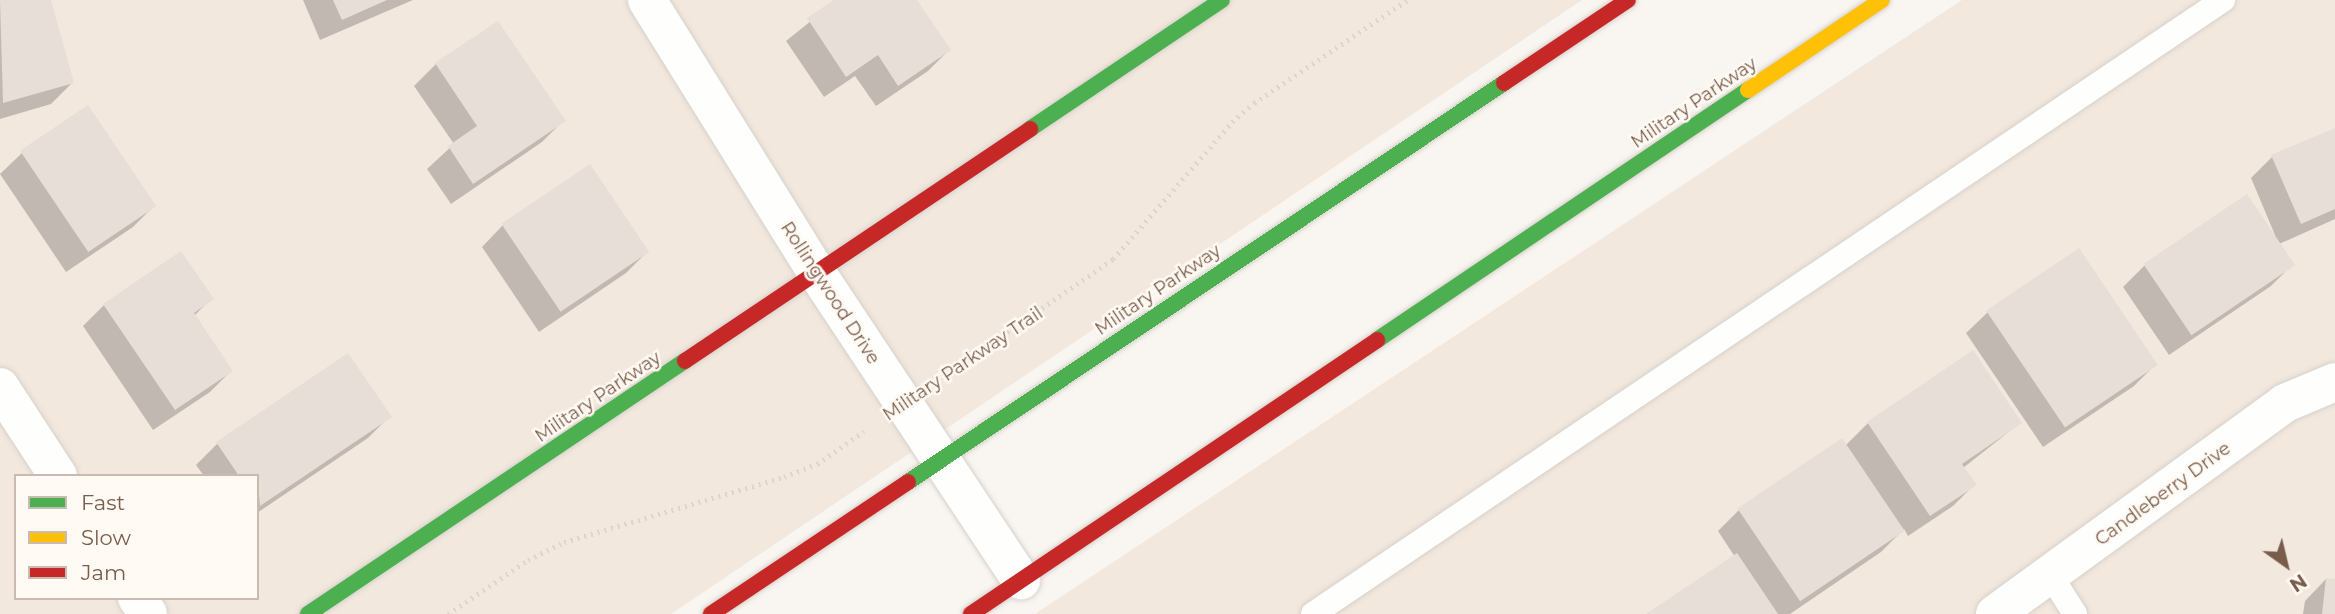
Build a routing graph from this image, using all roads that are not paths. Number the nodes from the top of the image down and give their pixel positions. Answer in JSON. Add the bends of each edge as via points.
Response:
{"nodes":[{"id":1,"x":647,"y":0,"type":"edge"},
{"id":2,"x":1222,"y":0,"type":"edge"},
{"id":3,"x":1628,"y":0,"type":"edge"},
{"id":4,"x":1882,"y":0,"type":"edge"},
{"id":5,"x":2223,"y":0,"type":"edge"},
{"id":6,"x":817,"y":273,"type":"junction"},
{"id":7,"x":2335,"y":382,"type":"edge"},
{"id":8,"x":0,"y":387,"type":"edge"},
{"id":9,"x":939,"y":460,"type":"junction"},
{"id":10,"x":57,"y":474,"type":"edge"},
{"id":11,"x":2052,"y":576,"type":"junction"},
{"id":12,"x":1021,"y":580,"type":"junction"},
{"id":13,"x":308,"y":614,"type":"edge"},
{"id":14,"x":711,"y":614,"type":"edge"},
{"id":15,"x":971,"y":614,"type":"edge"},
{"id":16,"x":1312,"y":614,"type":"edge"},
{"id":17,"x":1995,"y":614,"type":"edge"},
{"id":18,"x":2075,"y":614,"type":"edge"}],
"edges":[{"from":1,"to":6,"type":"street","name":"Rollingwood Drive"},
{"from":2,"to":6,"type":"main road","name":"Military Parkway"},
{"from":3,"to":9,"type":"main road","name":"Military Parkway"},
{"from":4,"to":12,"type":"main road","name":"Military Parkway"},
{"from":5,"to":16,"type":"lane"},
{"from":6,"to":9,"type":"street","name":"Rollingwood Drive"},
{"from":6,"to":13,"type":"main road","name":"Military Parkway"},
{"from":7,"to":11,"type":"street","name":"Candleberry Drive","via":[[2285,403]]},
{"from":8,"to":10,"type":"street"},
{"from":9,"to":12,"type":"street","name":"Rollingwood Drive"},
{"from":9,"to":14,"type":"main road","name":"Military Parkway"},
{"from":11,"to":17,"type":"street","name":"Candleberry Drive"},
{"from":11,"to":18,"type":"lane"},
{"from":12,"to":15,"type":"main road","name":"Military Parkway"}]}
